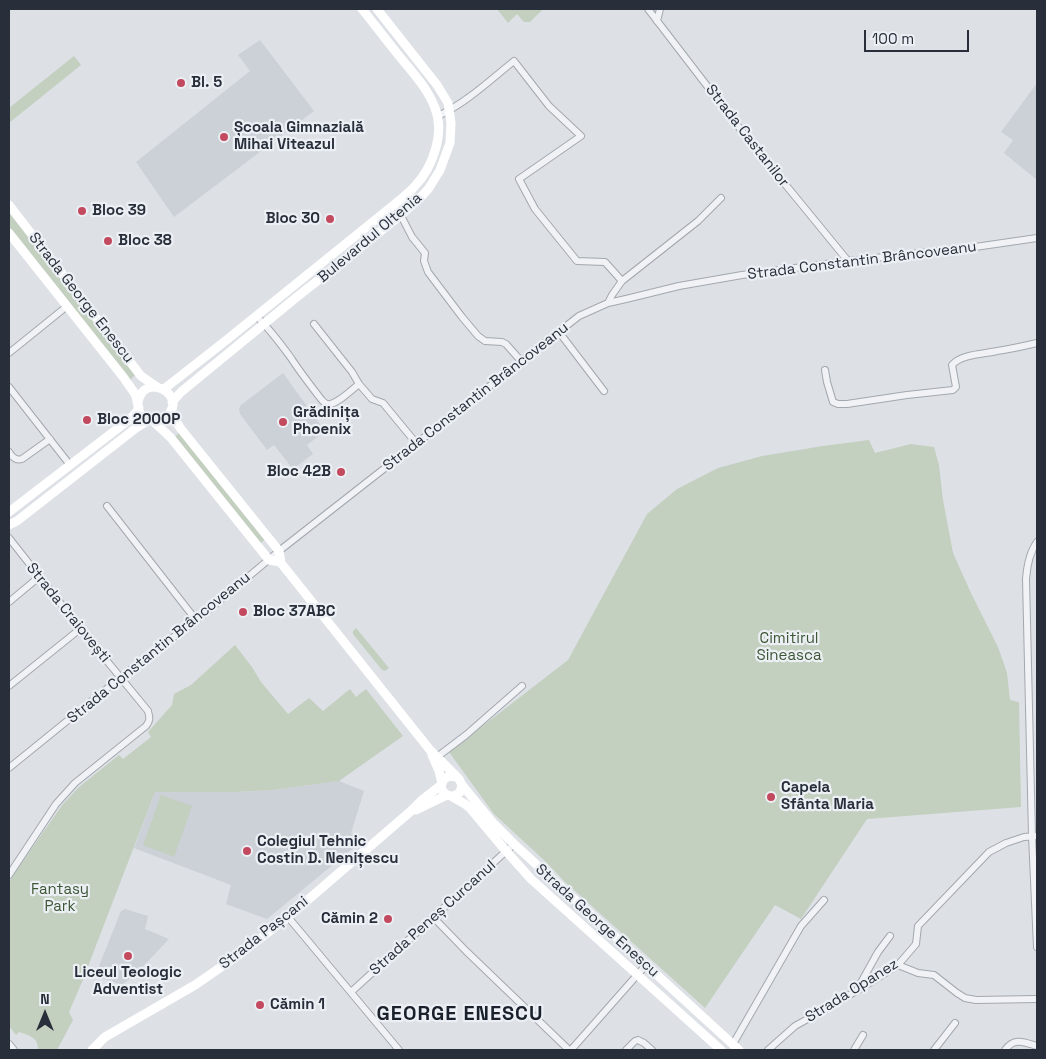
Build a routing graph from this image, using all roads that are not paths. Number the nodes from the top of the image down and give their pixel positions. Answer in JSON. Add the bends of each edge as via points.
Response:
{"nodes":[{"id":1,"x":362,"y":9,"type":"edge"},
{"id":2,"x":377,"y":9,"type":"edge"},
{"id":3,"x":648,"y":9,"type":"edge"},
{"id":4,"x":660,"y":9,"type":"edge"},
{"id":5,"x":657,"y":21,"type":"junction"},
{"id":6,"x":450,"y":111,"type":"junction"},
{"id":7,"x":438,"y":116,"type":"junction"},
{"id":8,"x":722,"y":198,"type":"dead end"},
{"id":9,"x":395,"y":204,"type":"junction"},
{"id":10,"x":9,"y":205,"type":"edge"},
{"id":11,"x":400,"y":216,"type":"junction"},
{"id":12,"x":9,"y":233,"type":"edge"},
{"id":13,"x":1037,"y":238,"type":"edge"},
{"id":14,"x":848,"y":261,"type":"junction"},
{"id":15,"x":622,"y":281,"type":"junction"},
{"id":16,"x":608,"y":303,"type":"junction"},
{"id":17,"x":66,"y":307,"type":"junction"},
{"id":18,"x":256,"y":316,"type":"junction"},
{"id":19,"x":265,"y":324,"type":"junction"},
{"id":20,"x":314,"y":324,"type":"dead end"},
{"id":21,"x":558,"y":332,"type":"junction"},
{"id":22,"x":1037,"y":343,"type":"edge"},
{"id":23,"x":9,"y":353,"type":"edge"},
{"id":24,"x":521,"y":362,"type":"junction"},
{"id":25,"x":825,"y":370,"type":"dead end"},
{"id":26,"x":359,"y":384,"type":"junction"},
{"id":27,"x":9,"y":387,"type":"edge"},
{"id":28,"x":160,"y":388,"type":"junction"},
{"id":29,"x":604,"y":391,"type":"dead end"},
{"id":30,"x":138,"y":406,"type":"junction"},
{"id":31,"x":172,"y":406,"type":"junction"},
{"id":32,"x":151,"y":421,"type":"junction"},
{"id":33,"x":50,"y":439,"type":"junction"},
{"id":34,"x":416,"y":443,"type":"junction"},
{"id":35,"x":9,"y":452,"type":"edge"},
{"id":36,"x":70,"y":465,"type":"junction"},
{"id":37,"x":107,"y":506,"type":"dead end"},
{"id":38,"x":9,"y":512,"type":"edge"},
{"id":39,"x":9,"y":525,"type":"edge"},
{"id":40,"x":9,"y":538,"type":"edge"},
{"id":41,"x":1037,"y":542,"type":"edge"},
{"id":42,"x":279,"y":551,"type":"junction"},
{"id":43,"x":269,"y":560,"type":"junction"},
{"id":44,"x":280,"y":562,"type":"junction"},
{"id":45,"x":39,"y":577,"type":"junction"},
{"id":46,"x":9,"y":602,"type":"edge"},
{"id":47,"x":196,"y":620,"type":"junction"},
{"id":48,"x":80,"y":629,"type":"junction"},
{"id":49,"x":120,"y":678,"type":"junction"},
{"id":50,"x":9,"y":686,"type":"edge"},
{"id":51,"x":522,"y":686,"type":"dead end"},
{"id":52,"x":430,"y":750,"type":"junction"},
{"id":53,"x":437,"y":757,"type":"junction"},
{"id":54,"x":9,"y":768,"type":"edge"},
{"id":55,"x":456,"y":777,"type":"junction"},
{"id":56,"x":442,"y":784,"type":"junction"},
{"id":57,"x":462,"y":785,"type":"junction"},
{"id":58,"x":449,"y":796,"type":"junction"},
{"id":59,"x":410,"y":811,"type":"junction"},
{"id":60,"x":1035,"y":836,"type":"edge"},
{"id":61,"x":514,"y":844,"type":"junction"},
{"id":62,"x":506,"y":851,"type":"junction"},
{"id":63,"x":9,"y":874,"type":"edge"},
{"id":64,"x":824,"y":900,"type":"dead end"},
{"id":65,"x":288,"y":916,"type":"junction"},
{"id":66,"x":434,"y":917,"type":"junction"},
{"id":67,"x":890,"y":936,"type":"dead end"},
{"id":68,"x":1037,"y":948,"type":"edge"},
{"id":69,"x":646,"y":965,"type":"junction"},
{"id":70,"x":898,"y":965,"type":"junction"},
{"id":71,"x":638,"y":974,"type":"junction"},
{"id":72,"x":858,"y":990,"type":"junction"},
{"id":73,"x":352,"y":992,"type":"junction"},
{"id":74,"x":1037,"y":998,"type":"edge"},
{"id":75,"x":955,"y":1023,"type":"dead end"},
{"id":76,"x":863,"y":1035,"type":"dead end"},
{"id":77,"x":105,"y":1037,"type":"junction"},
{"id":78,"x":9,"y":1044,"type":"edge"},
{"id":79,"x":1037,"y":1046,"type":"edge"},
{"id":80,"x":736,"y":1047,"type":"edge"},
{"id":81,"x":14,"y":1050,"type":"edge"},
{"id":82,"x":92,"y":1050,"type":"edge"},
{"id":83,"x":100,"y":1050,"type":"edge"},
{"id":84,"x":399,"y":1050,"type":"edge"},
{"id":85,"x":570,"y":1050,"type":"edge"},
{"id":86,"x":626,"y":1050,"type":"edge"},
{"id":87,"x":652,"y":1050,"type":"edge"},
{"id":88,"x":721,"y":1050,"type":"edge"},
{"id":89,"x":768,"y":1050,"type":"edge"},
{"id":90,"x":854,"y":1050,"type":"edge"},
{"id":91,"x":934,"y":1050,"type":"edge"},
{"id":92,"x":1005,"y":1050,"type":"edge"}],
"edges":[{"from":1,"to":7,"type":"street","name":"Bulevardul Oltenia","via":[[423,86]]},
{"from":2,"to":6,"type":"street","name":"Bulevardul Oltenia","via":[[437,85]]},
{"from":3,"to":5,"type":"street","name":"Strada Castanilor"},
{"from":4,"to":5,"type":"street"},
{"from":5,"to":14,"type":"street","name":"Strada Castanilor"},
{"from":6,"to":7,"type":"street"},
{"from":6,"to":11,"type":"street","name":"Bulevardul Oltenia","via":[[450,143],[440,170],[429,188]]},
{"from":6,"to":15,"type":"street","via":[[514,62],[549,106],[581,136],[519,179],[535,209],[577,261],[605,262]]},
{"from":7,"to":9,"type":"street","name":"Bulevardul Oltenia","via":[[436,148],[429,165],[422,178]]},
{"from":8,"to":15,"type":"street"},
{"from":9,"to":11,"type":"street"},
{"from":9,"to":18,"type":"street","name":"Bulevardul Oltenia"},
{"from":10,"to":28,"type":"street","name":"Strada George Enescu","via":[[141,376]]},
{"from":11,"to":19,"type":"street","name":"Bulevardul Oltenia"},
{"from":11,"to":24,"type":"street","via":[[425,253],[428,272],[462,317],[478,336],[486,341],[506,344]]},
{"from":12,"to":17,"type":"street","name":"Strada George Enescu"},
{"from":13,"to":14,"type":"street","name":"Strada Constantin Brâncoveanu"},
{"from":14,"to":16,"type":"street","name":"Strada Constantin Brâncoveanu","via":[[679,286]]},
{"from":15,"to":16,"type":"street"},
{"from":16,"to":21,"type":"street","name":"Strada Constantin Brâncoveanu","via":[[579,316]]},
{"from":17,"to":23,"type":"street"},
{"from":17,"to":30,"type":"street","name":"Strada George Enescu","via":[[124,378]]},
{"from":18,"to":19,"type":"street"},
{"from":18,"to":28,"type":"street","name":"Bulevardul Oltenia","via":[[189,370]]},
{"from":19,"to":26,"type":"street","via":[[325,404],[337,402]]},
{"from":19,"to":31,"type":"street","name":"Bulevardul Oltenia","via":[[181,392]]},
{"from":20,"to":26,"type":"street"},
{"from":21,"to":24,"type":"street","name":"Strada Constantin Brâncoveanu"},
{"from":21,"to":29,"type":"street"},
{"from":22,"to":25,"type":"street","via":[[955,362],[952,365],[956,387],[953,390],[847,404],[833,402]]},
{"from":24,"to":34,"type":"street","name":"Strada Constantin Brâncoveanu"},
{"from":26,"to":34,"type":"street","via":[[372,399],[383,403]]},
{"from":27,"to":33,"type":"street"},
{"from":28,"to":30,"type":"street","via":[[149,388],[142,393]]},
{"from":28,"to":31,"type":"street","via":[[170,395]]},
{"from":30,"to":32,"type":"street","via":[[142,415]]},
{"from":30,"to":36,"type":"street","via":[[130,419]]},
{"from":31,"to":32,"type":"street","via":[[164,419]]},
{"from":31,"to":42,"type":"street","via":[[181,429]]},
{"from":32,"to":39,"type":"street","via":[[136,428]]},
{"from":32,"to":43,"type":"street","via":[[171,438]]},
{"from":33,"to":35,"type":"street","via":[[22,459],[16,460]]},
{"from":33,"to":36,"type":"street"},
{"from":34,"to":42,"type":"street","name":"Strada Constantin Brâncoveanu"},
{"from":36,"to":38,"type":"street"},
{"from":37,"to":47,"type":"street"},
{"from":40,"to":45,"type":"street","name":"Strada Craiovești"},
{"from":41,"to":60,"type":"street","via":[[1032,549],[1026,579]]},
{"from":42,"to":43,"type":"street","name":"Strada Constantin Brâncoveanu"},
{"from":42,"to":44,"type":"street"},
{"from":43,"to":44,"type":"street"},
{"from":43,"to":47,"type":"street","name":"Strada Constantin Brâncoveanu"},
{"from":44,"to":52,"type":"street"},
{"from":45,"to":46,"type":"street"},
{"from":45,"to":48,"type":"street","name":"Strada Craiovești"},
{"from":47,"to":49,"type":"street","name":"Strada Constantin Brâncoveanu"},
{"from":48,"to":49,"type":"street","name":"Strada Craiovești"},
{"from":48,"to":50,"type":"street"},
{"from":49,"to":54,"type":"street","name":"Strada Constantin Brâncoveanu"},
{"from":49,"to":63,"type":"street","name":"Strada Craiovești","via":[[148,711],[150,721],[75,783],[56,804]]},
{"from":51,"to":53,"type":"street"},
{"from":52,"to":53,"type":"street"},
{"from":52,"to":56,"type":"street"},
{"from":53,"to":55,"type":"street"},
{"from":55,"to":56,"type":"street","via":[[449,776]]},
{"from":55,"to":57,"type":"street"},
{"from":56,"to":58,"type":"street","via":[[442,790]]},
{"from":56,"to":59,"type":"street","name":"Strada Pașcani"},
{"from":57,"to":58,"type":"street","via":[[460,792]]},
{"from":57,"to":61,"type":"street","name":"Strada George Enescu"},
{"from":58,"to":59,"type":"street","name":"Strada Pașcani"},
{"from":58,"to":62,"type":"street","name":"Strada George Enescu","via":[[470,808]]},
{"from":59,"to":65,"type":"street","name":"Strada Pașcani"},
{"from":60,"to":68,"type":"street"},
{"from":60,"to":70,"type":"street","name":"Strada Opanez","via":[[1006,843],[989,852],[918,926],[916,944]]},
{"from":61,"to":62,"type":"street","name":"Strada Peneș Curcanul"},
{"from":61,"to":69,"type":"street","name":"Strada George Enescu"},
{"from":62,"to":66,"type":"street","name":"Strada Peneș Curcanul"},
{"from":62,"to":71,"type":"street","name":"Strada George Enescu","via":[[531,879]]},
{"from":64,"to":80,"type":"street","via":[[801,926]]},
{"from":65,"to":73,"type":"street"},
{"from":65,"to":77,"type":"street","name":"Strada Pașcani","via":[[195,985]]},
{"from":66,"to":73,"type":"street","name":"Strada Peneș Curcanul"},
{"from":66,"to":85,"type":"street","via":[[466,952]]},
{"from":67,"to":72,"type":"street"},
{"from":69,"to":71,"type":"street"},
{"from":69,"to":80,"type":"street","name":"Strada George Enescu"},
{"from":70,"to":72,"type":"street","name":"Strada Opanez"},
{"from":70,"to":74,"type":"street","via":[[934,975],[965,998]]},
{"from":71,"to":85,"type":"street"},
{"from":71,"to":88,"type":"street","name":"Strada George Enescu"},
{"from":72,"to":89,"type":"street","name":"Strada Opanez","via":[[804,1020]]},
{"from":73,"to":84,"type":"street"},
{"from":75,"to":91,"type":"street"},
{"from":76,"to":90,"type":"street"},
{"from":77,"to":82,"type":"street","name":"Strada Pașcani"},
{"from":77,"to":83,"type":"street"},
{"from":78,"to":81,"type":"street"},
{"from":79,"to":92,"type":"street","via":[[1015,1042]]},
{"from":86,"to":87,"type":"street","via":[[638,1040]]}]}
